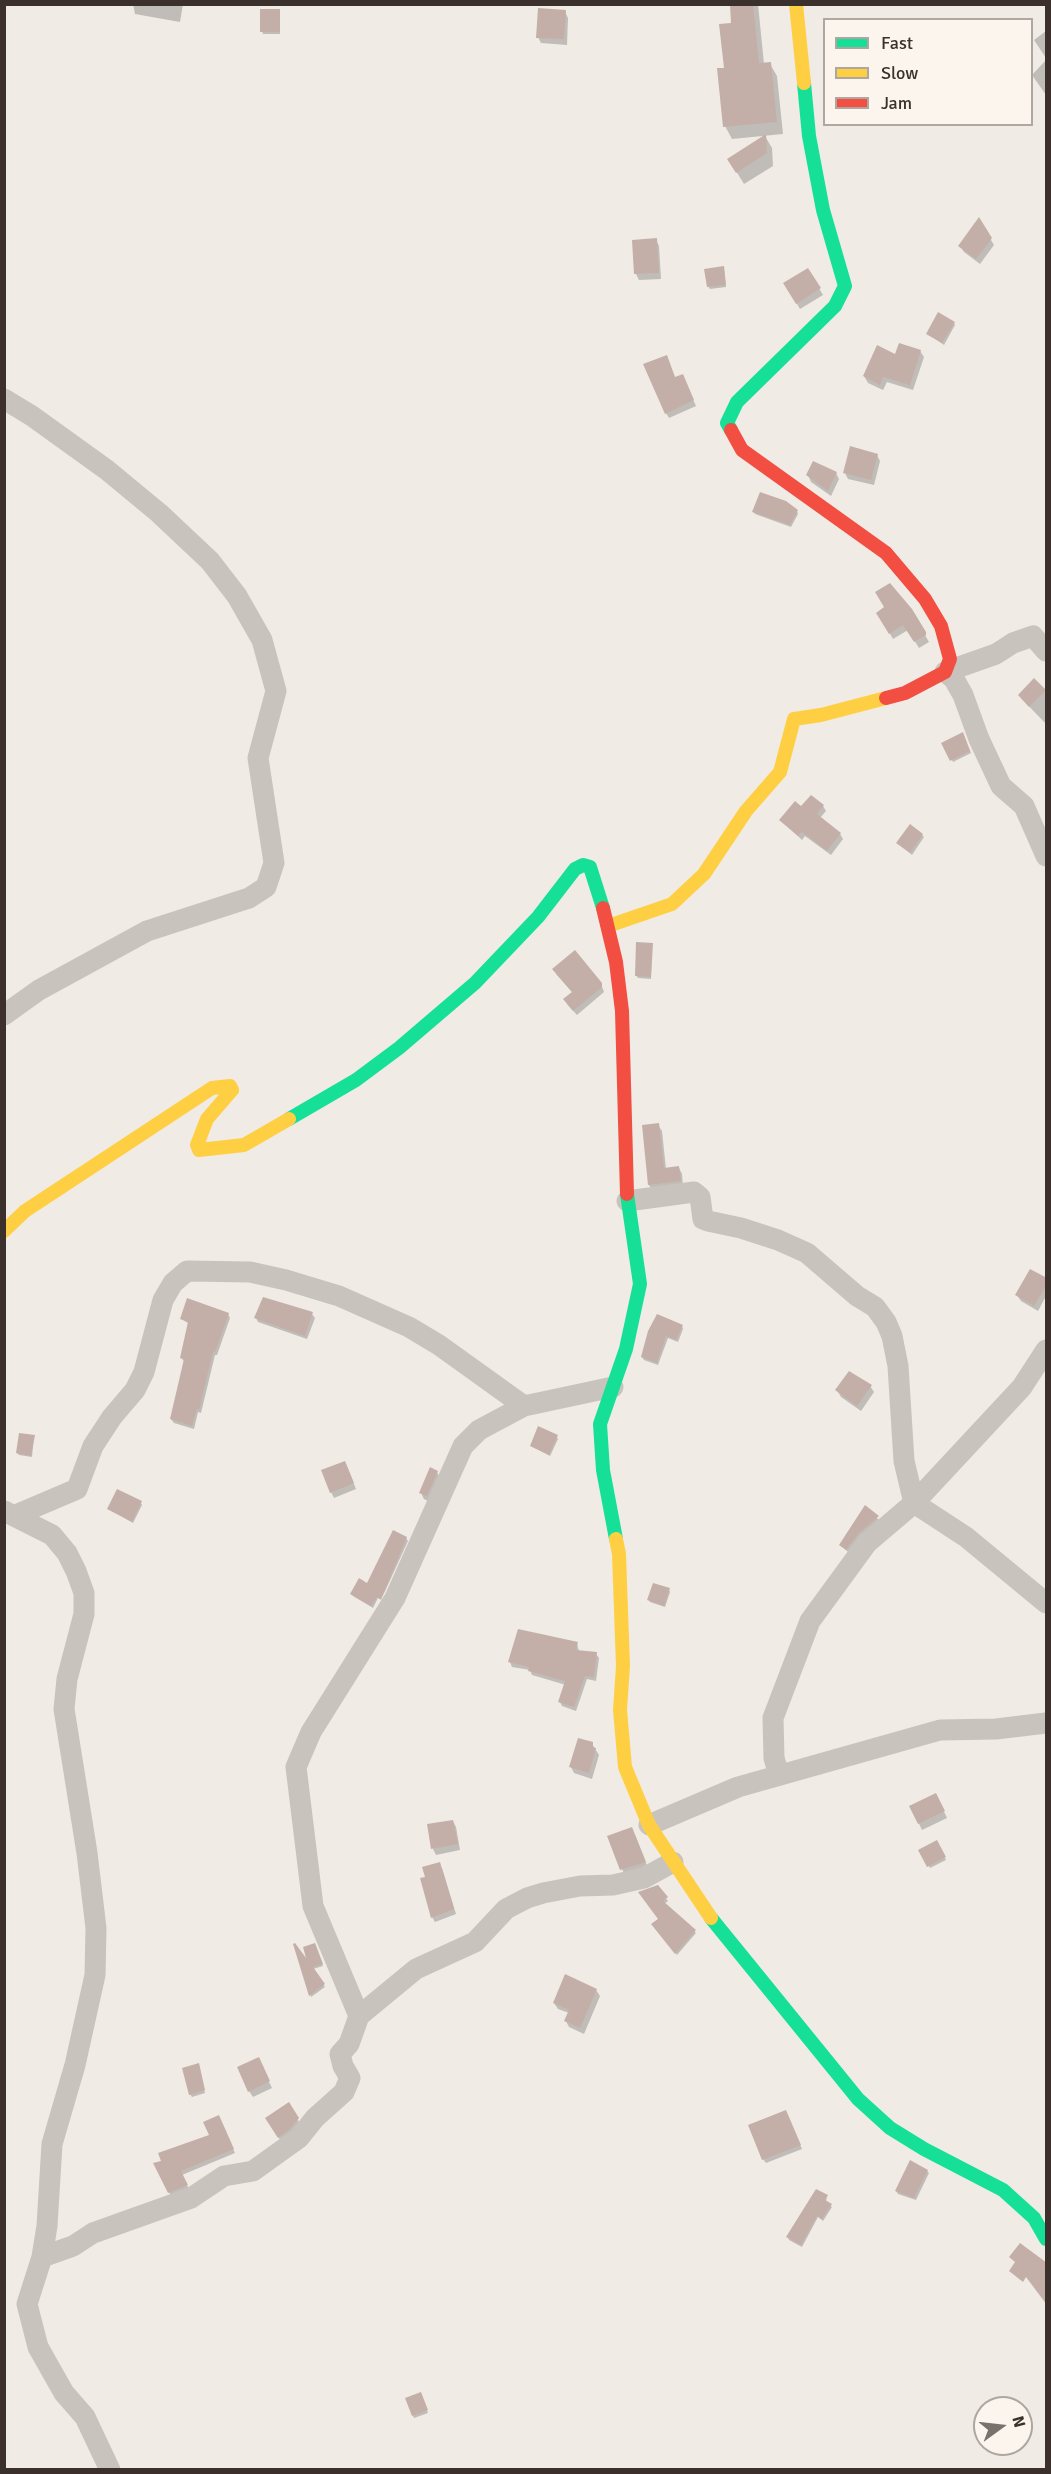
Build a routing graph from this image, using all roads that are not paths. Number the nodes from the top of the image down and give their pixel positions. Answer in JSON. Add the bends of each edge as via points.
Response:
{"nodes":[{"id":1,"x":796,"y":4,"type":"edge"},
{"id":2,"x":4,"y":399,"type":"edge"},
{"id":3,"x":1047,"y":651,"type":"edge"},
{"id":4,"x":945,"y":672,"type":"junction"},
{"id":5,"x":1047,"y":856,"type":"edge"},
{"id":6,"x":608,"y":926,"type":"junction"},
{"id":7,"x":4,"y":1015,"type":"edge"},
{"id":8,"x":627,"y":1201,"type":"junction"},
{"id":9,"x":4,"y":1231,"type":"edge"},
{"id":10,"x":1047,"y":1350,"type":"edge"},
{"id":11,"x":613,"y":1386,"type":"junction"},
{"id":12,"x":524,"y":1406,"type":"junction"},
{"id":13,"x":914,"y":1503,"type":"junction"},
{"id":14,"x":10,"y":1513,"type":"edge"},
{"id":15,"x":1047,"y":1603,"type":"edge"},
{"id":16,"x":1047,"y":1723,"type":"edge"},
{"id":17,"x":779,"y":1776,"type":"junction"},
{"id":18,"x":649,"y":1825,"type":"junction"},
{"id":19,"x":673,"y":1862,"type":"junction"},
{"id":20,"x":359,"y":2016,"type":"junction"},
{"id":21,"x":1047,"y":2239,"type":"edge"},
{"id":22,"x":42,"y":2257,"type":"junction"},
{"id":23,"x":110,"y":2469,"type":"edge"}],
"edges":[{"from":1,"to":4,"type":"street","via":[[809,136],[823,210],[845,286],[835,306],[737,402],[727,423],[742,450],[886,554],[925,598],[941,626],[950,659]]},
{"from":2,"to":7,"type":"street","via":[[106,470],[210,561],[237,596],[262,640],[276,691],[258,758],[274,863],[266,887],[249,898],[147,931],[39,990]]},
{"from":3,"to":4,"type":"street","via":[[1033,636]]},
{"from":4,"to":5,"type":"street","via":[[963,695],[1001,786],[1024,806]]},
{"from":4,"to":6,"type":"street","via":[[905,693],[794,719],[780,772],[746,811],[704,874],[672,904]]},
{"from":6,"to":8,"type":"street","via":[[622,1011]]},
{"from":6,"to":9,"type":"street","via":[[590,867],[582,865],[475,983],[356,1080],[244,1145],[199,1150],[196,1145],[207,1119],[232,1090],[230,1086],[212,1088],[25,1211]]},
{"from":8,"to":11,"type":"street","via":[[640,1284],[626,1349]]},
{"from":8,"to":13,"type":"street","via":[[694,1192],[700,1197],[703,1219],[778,1240],[807,1253],[875,1307],[889,1329],[898,1366],[904,1461]]},
{"from":10,"to":13,"type":"street","via":[[1022,1387]]},
{"from":11,"to":12,"type":"street"},
{"from":11,"to":18,"type":"street","via":[[600,1424],[603,1470],[619,1554],[621,1721],[625,1767]]},
{"from":12,"to":14,"type":"street","via":[[409,1327],[339,1296],[250,1272],[187,1271],[173,1283],[163,1300],[144,1372],[93,1446],[77,1489]]},
{"from":12,"to":20,"type":"street","via":[[479,1430],[463,1446],[396,1598],[311,1732],[296,1767],[313,1906]]},
{"from":13,"to":15,"type":"street","via":[[966,1537]]},
{"from":13,"to":17,"type":"street","via":[[867,1543],[810,1621],[773,1718],[774,1758]]},
{"from":14,"to":22,"type":"street","via":[[52,1535],[67,1553],[84,1593],[84,1614],[67,1679],[64,1709],[96,1928],[95,1975],[52,2144]]},
{"from":16,"to":17,"type":"street","via":[[940,1730]]},
{"from":17,"to":18,"type":"street","via":[[738,1787]]},
{"from":18,"to":19,"type":"street"},
{"from":19,"to":20,"type":"street","via":[[644,1878],[527,1898],[506,1909],[475,1942],[416,1969]]},
{"from":19,"to":21,"type":"street","via":[[714,1922],[858,2099],[890,2128],[1003,2190],[1034,2218]]},
{"from":20,"to":22,"type":"street","via":[[349,2044],[340,2054],[350,2078],[344,2092],[299,2138],[253,2171],[224,2176],[191,2198]]},
{"from":22,"to":23,"type":"street","via":[[27,2304],[38,2347],[64,2393],[85,2418]]}]}
